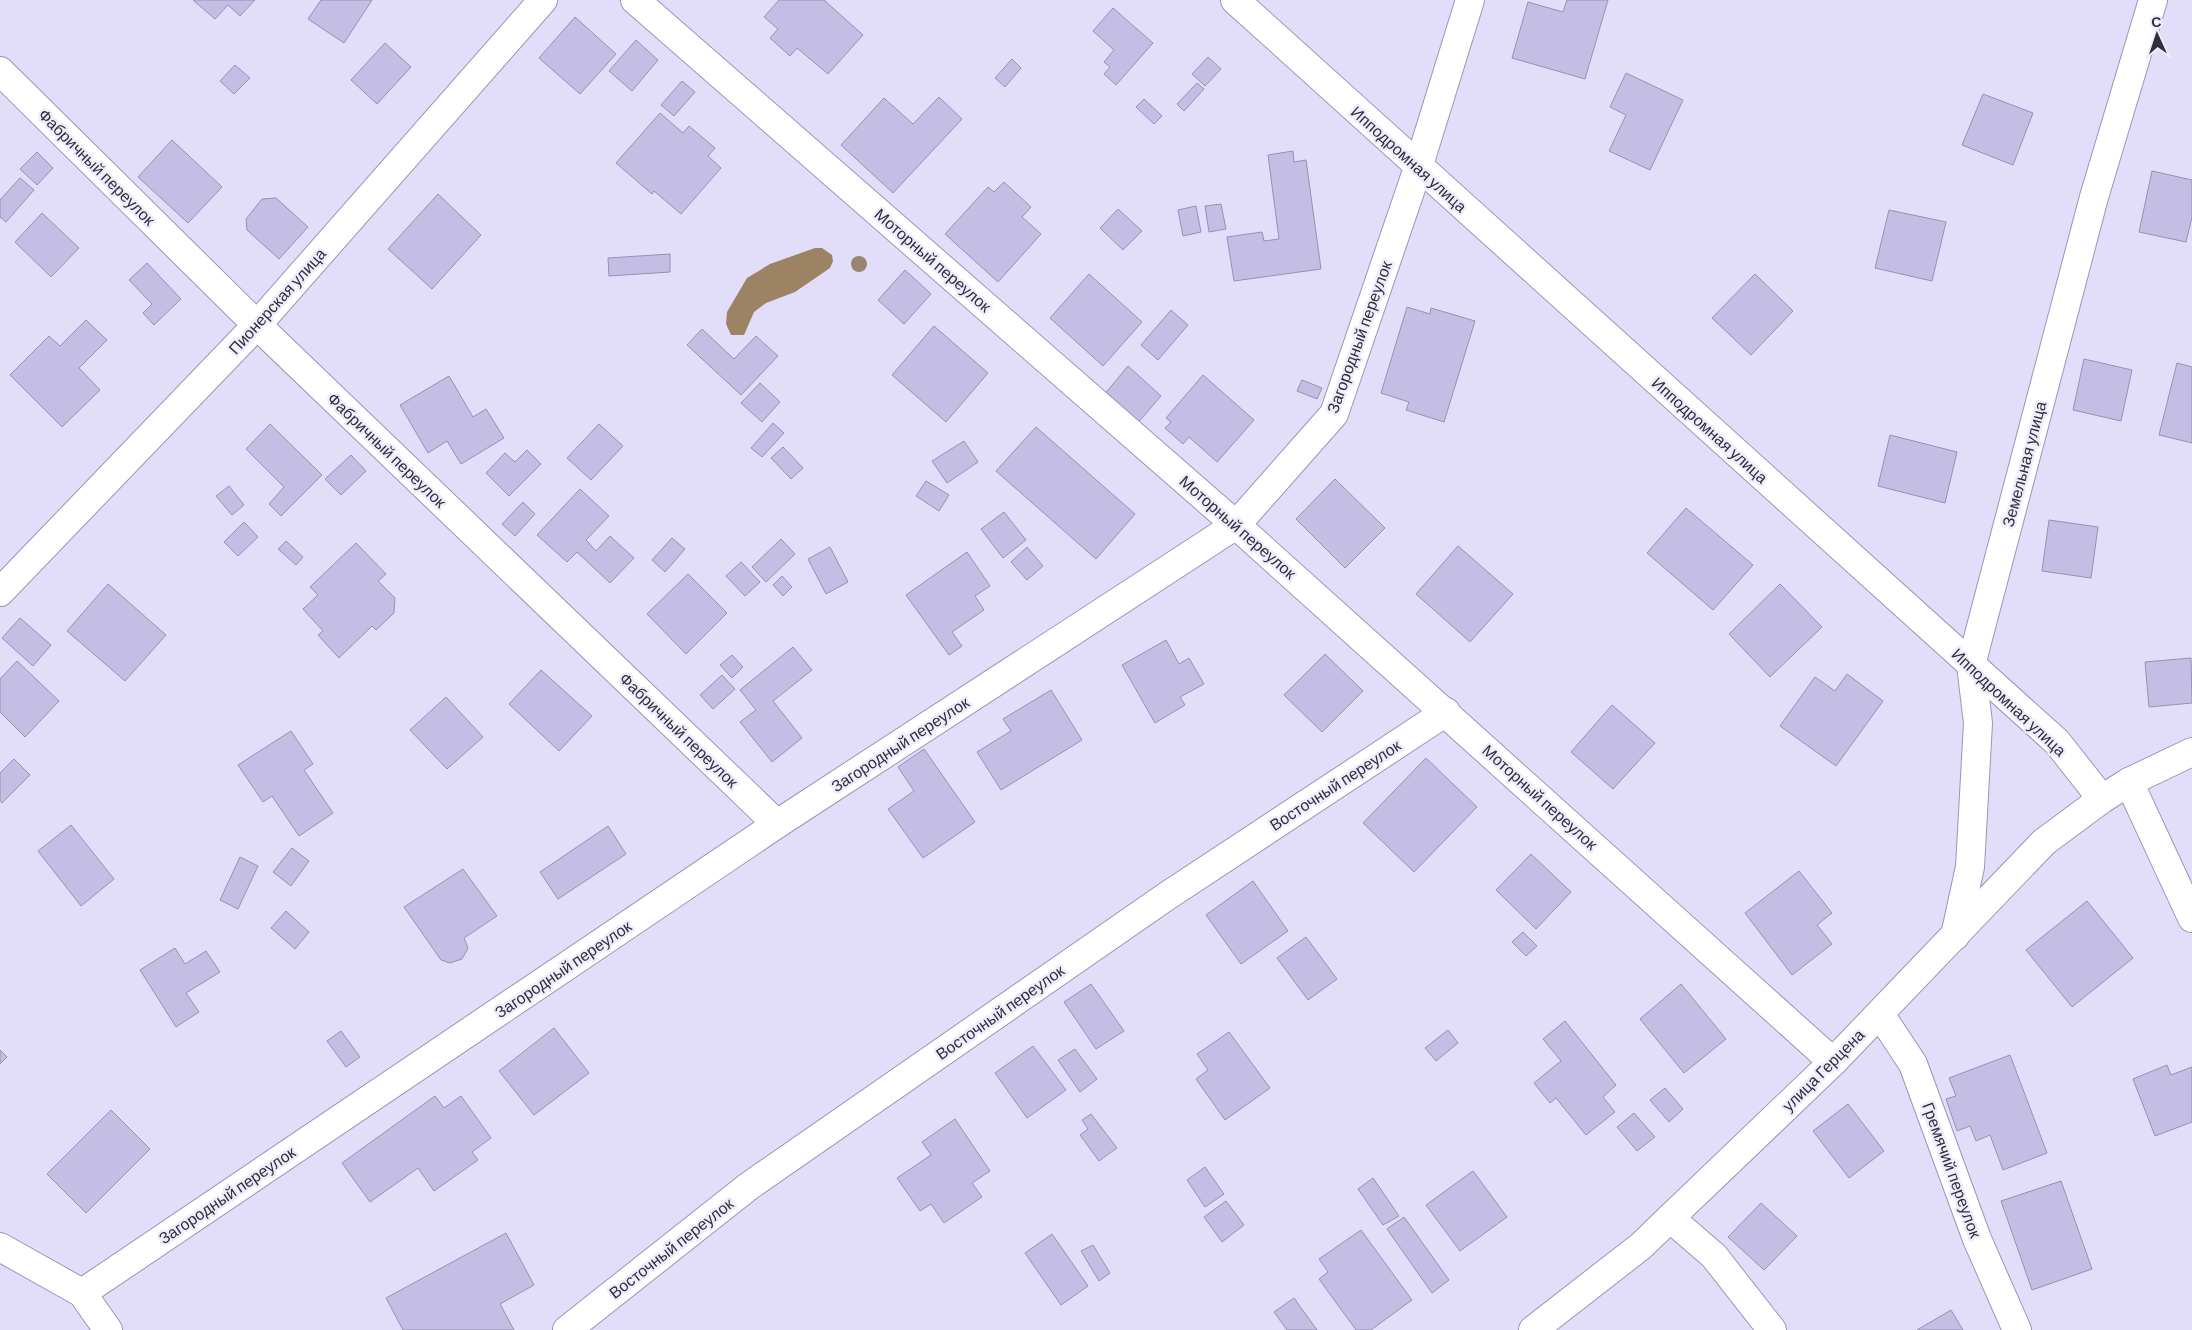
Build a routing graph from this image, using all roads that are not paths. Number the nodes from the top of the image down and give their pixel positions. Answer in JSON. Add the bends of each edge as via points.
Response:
{"nodes":[{"id":1,"x":543,"y":0,"type":"edge"},
{"id":2,"x":635,"y":0,"type":"edge"},
{"id":3,"x":1235,"y":0,"type":"edge"},
{"id":4,"x":1470,"y":0,"type":"edge"},
{"id":5,"x":2153,"y":0,"type":"edge"},
{"id":6,"x":0,"y":71,"type":"edge"},
{"id":7,"x":1418,"y":168,"type":"junction"},
{"id":8,"x":257,"y":325,"type":"junction"},
{"id":9,"x":1236,"y":525,"type":"junction"},
{"id":10,"x":0,"y":592,"type":"edge"},
{"id":11,"x":1971,"y":666,"type":"junction"},
{"id":12,"x":1446,"y":712,"type":"junction"},
{"id":13,"x":2192,"y":752,"type":"edge"},
{"id":14,"x":2129,"y":782,"type":"junction"},
{"id":15,"x":2102,"y":798,"type":"junction"},
{"id":16,"x":777,"y":824,"type":"junction"},
{"id":17,"x":2192,"y":918,"type":"edge"},
{"id":18,"x":1955,"y":936,"type":"junction"},
{"id":19,"x":1880,"y":1014,"type":"junction"},
{"id":20,"x":1833,"y":1062,"type":"junction"},
{"id":21,"x":1670,"y":1218,"type":"junction"},
{"id":22,"x":0,"y":1246,"type":"edge"},
{"id":23,"x":82,"y":1293,"type":"junction"},
{"id":24,"x":108,"y":1330,"type":"edge"},
{"id":25,"x":567,"y":1330,"type":"edge"},
{"id":26,"x":1534,"y":1330,"type":"edge"},
{"id":27,"x":1772,"y":1330,"type":"edge"},
{"id":28,"x":2017,"y":1330,"type":"edge"}],
"edges":[{"from":1,"to":8,"type":"street","name":"Пионерская улица"},
{"from":2,"to":9,"type":"street","name":"Моторный переулок"},
{"from":3,"to":7,"type":"street","name":"Ипподромная улица"},
{"from":4,"to":7,"type":"street","name":"Загородный переулок"},
{"from":5,"to":11,"type":"street","name":"Земельная улица","via":[[2094,197]]},
{"from":6,"to":8,"type":"street","name":"Фабричный переулок"},
{"from":7,"to":9,"type":"street","name":"Загородный переулок","via":[[1334,414]]},
{"from":7,"to":11,"type":"street","name":"Ипподромная улица"},
{"from":8,"to":10,"type":"street","name":"Пионерская улица"},
{"from":8,"to":16,"type":"street","name":"Фабричный переулок"},
{"from":9,"to":12,"type":"street","name":"Моторный переулок"},
{"from":9,"to":16,"type":"street","name":"Загородный переулок"},
{"from":11,"to":15,"type":"street","name":"Ипподромная улица","via":[[2057,742]]},
{"from":11,"to":18,"type":"street","name":"Земельная улица","via":[[1978,723],[1970,867]]},
{"from":12,"to":20,"type":"street","name":"Моторный переулок"},
{"from":12,"to":25,"type":"street","name":"Восточный переулок","via":[[1166,896],[749,1186]]},
{"from":13,"to":14,"type":"street"},
{"from":14,"to":15,"type":"street"},
{"from":14,"to":17,"type":"street"},
{"from":15,"to":18,"type":"street","name":"улица Герцена","via":[[2044,842]]},
{"from":16,"to":23,"type":"street","name":"Загородный переулок"},
{"from":18,"to":19,"type":"street","name":"улица Герцена"},
{"from":19,"to":20,"type":"street","name":"улица Герцена"},
{"from":19,"to":28,"type":"street","name":"Гремячий переулок","via":[[1913,1064],[1977,1239]]},
{"from":20,"to":21,"type":"street","name":"улица Герцена"},
{"from":21,"to":26,"type":"street","name":"улица Герцена","via":[[1641,1246]]},
{"from":21,"to":27,"type":"street","via":[[1714,1256]]},
{"from":22,"to":23,"type":"street"},
{"from":23,"to":24,"type":"street"}]}
